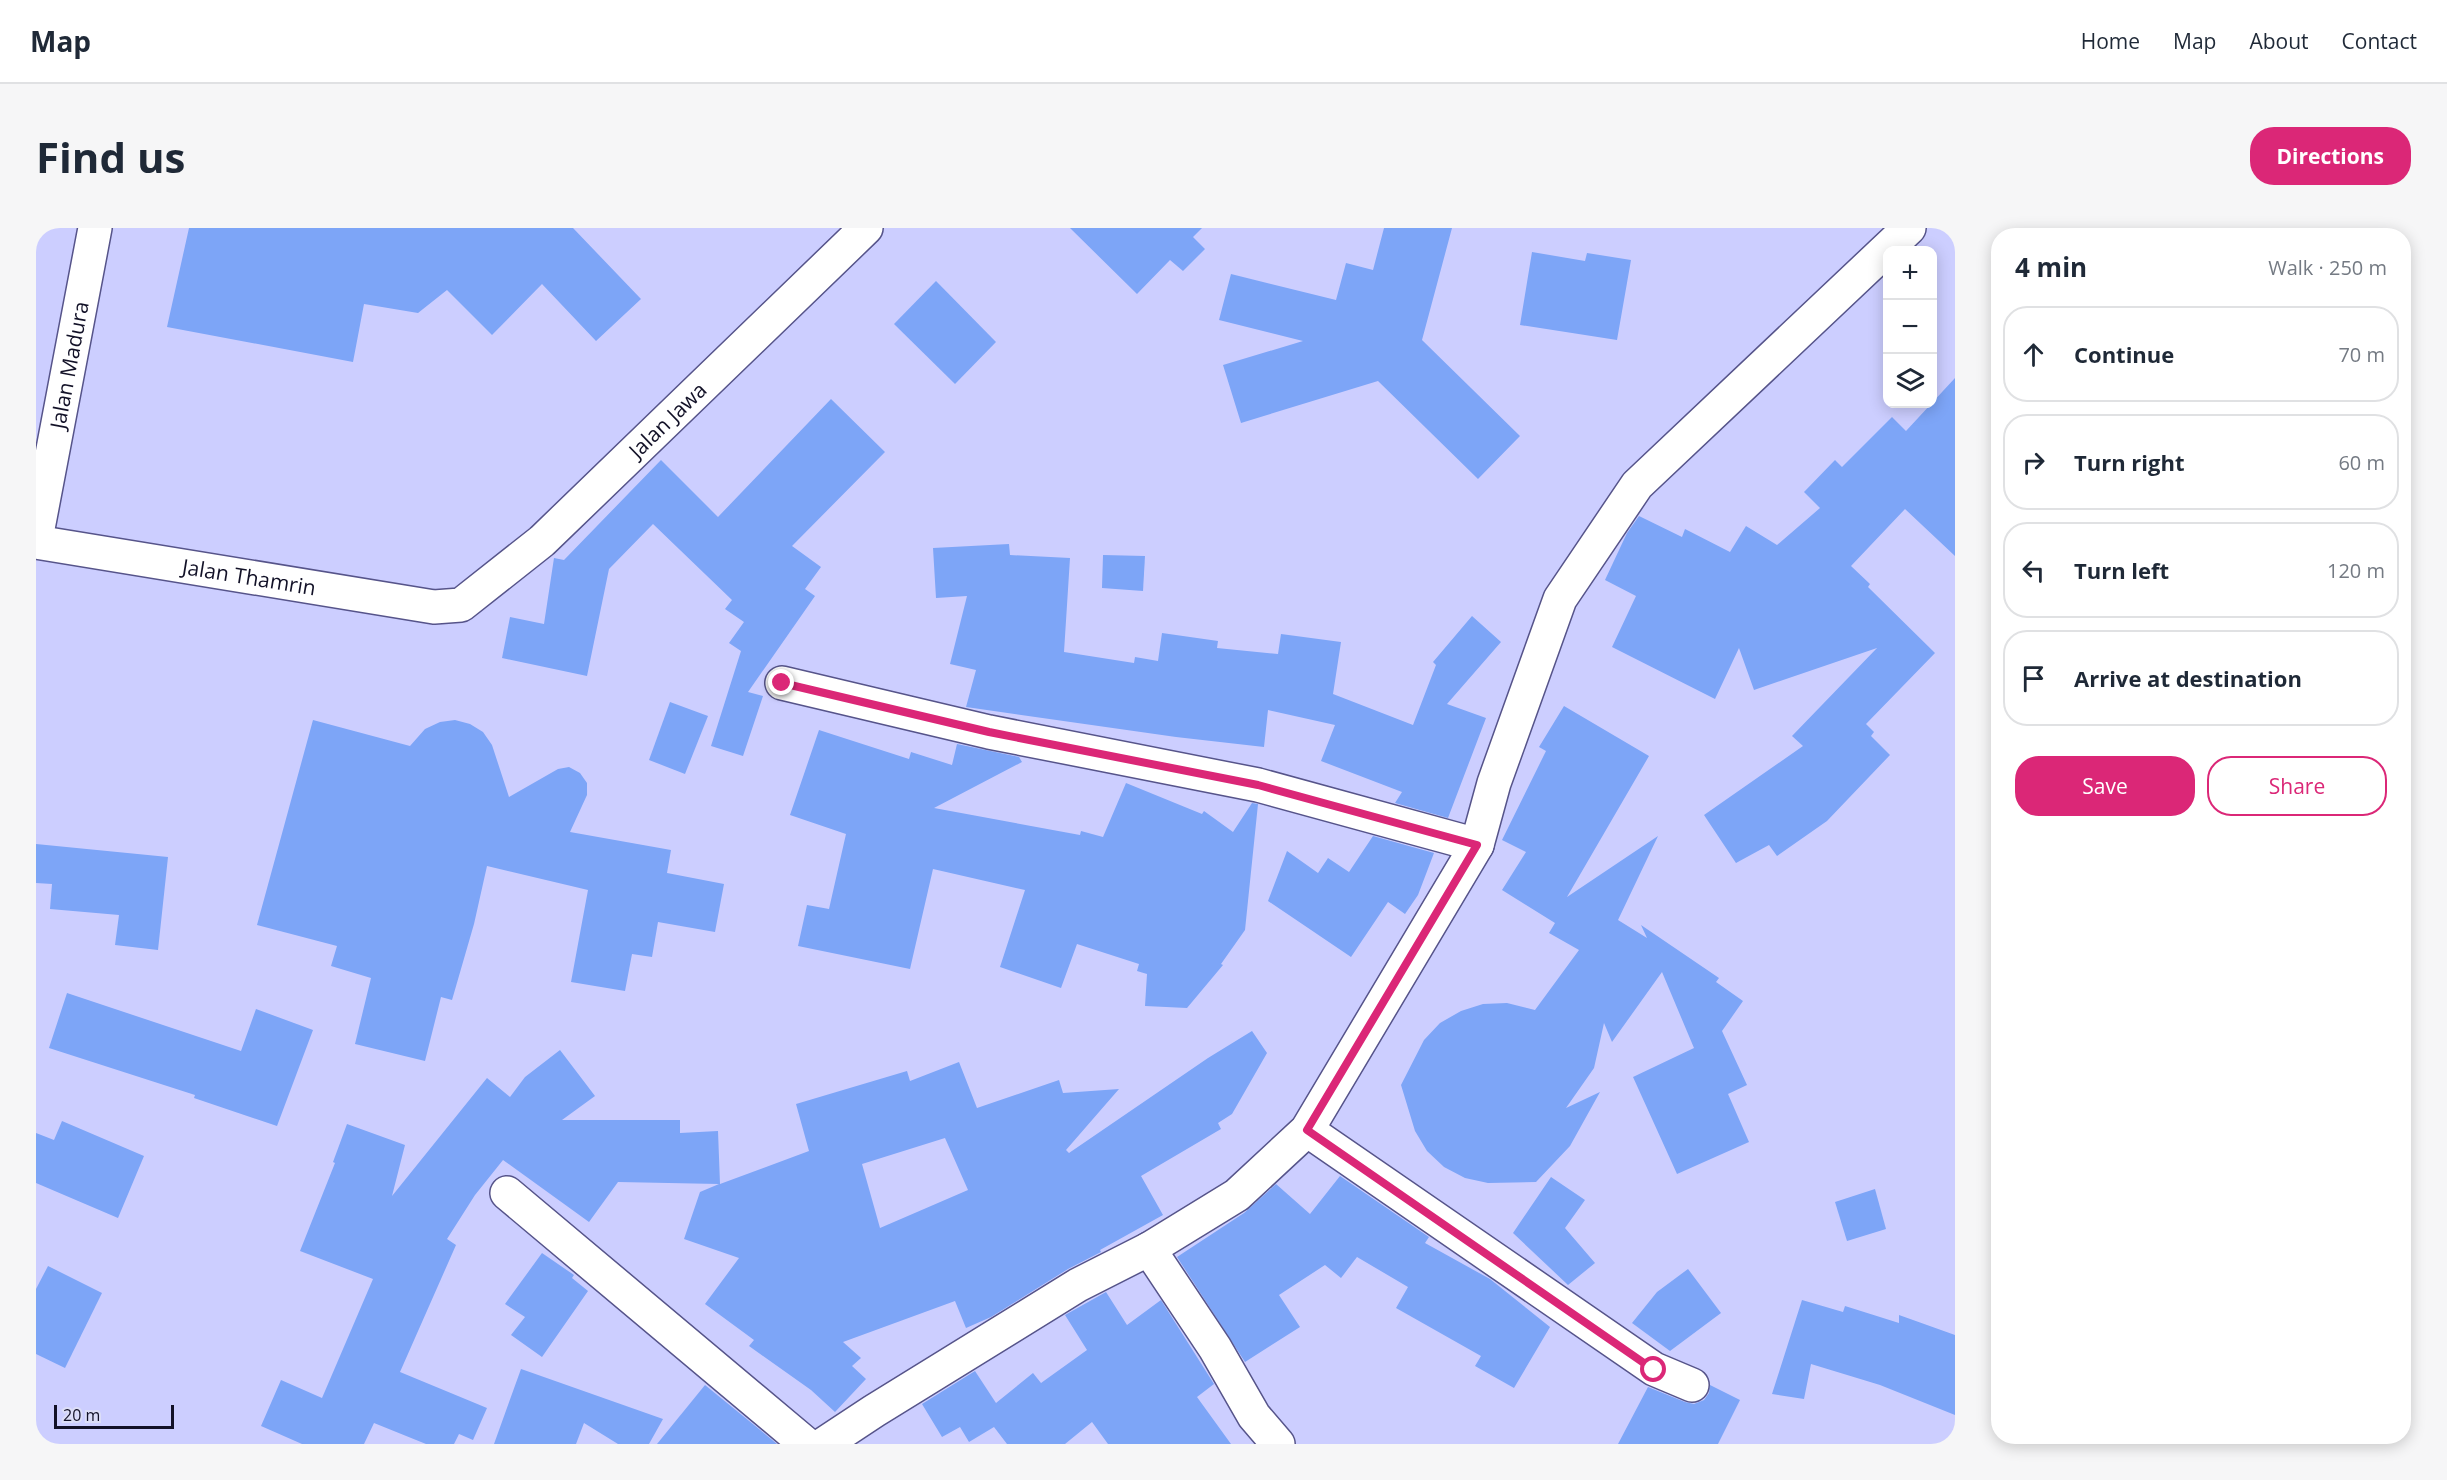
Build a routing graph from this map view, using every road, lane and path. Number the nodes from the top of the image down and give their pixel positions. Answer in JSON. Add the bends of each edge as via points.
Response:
{"nodes":[{"id":1,"x":95,"y":228,"type":"edge"},
{"id":2,"x":866,"y":228,"type":"edge"},
{"id":3,"x":1909,"y":228,"type":"edge"},
{"id":4,"x":36,"y":540,"type":"edge"},
{"id":5,"x":461,"y":605,"type":"joint"},
{"id":6,"x":782,"y":683,"type":"dead end"},
{"id":7,"x":1477,"y":845,"type":"junction"},
{"id":8,"x":1307,"y":1130,"type":"junction"},
{"id":9,"x":507,"y":1192,"type":"dead end"},
{"id":10,"x":1149,"y":1249,"type":"junction"},
{"id":11,"x":1692,"y":1384,"type":"dead end"},
{"id":12,"x":806,"y":1444,"type":"edge"},
{"id":13,"x":824,"y":1444,"type":"edge"},
{"id":14,"x":1278,"y":1444,"type":"edge"}],
"edges":[{"from":1,"to":4,"type":"street","name":"Jalan Madura"},
{"from":2,"to":5,"type":"street","name":"Jalan Jawa","via":[[542,541]]},
{"from":3,"to":7,"type":"street","via":[[1637,485],[1560,599],[1494,783]]},
{"from":4,"to":5,"type":"street","name":"Jalan Thamrin","via":[[434,607]]},
{"from":6,"to":7,"type":"street","via":[[989,732],[1258,785]]},
{"from":7,"to":8,"type":"street"},
{"from":8,"to":10,"type":"street","via":[[1237,1195]]},
{"from":8,"to":11,"type":"street","via":[[1654,1370]]},
{"from":9,"to":12,"type":"street"},
{"from":10,"to":13,"type":"street","via":[[1078,1285]]},
{"from":10,"to":14,"type":"street","via":[[1215,1348],[1254,1416]]}]}
